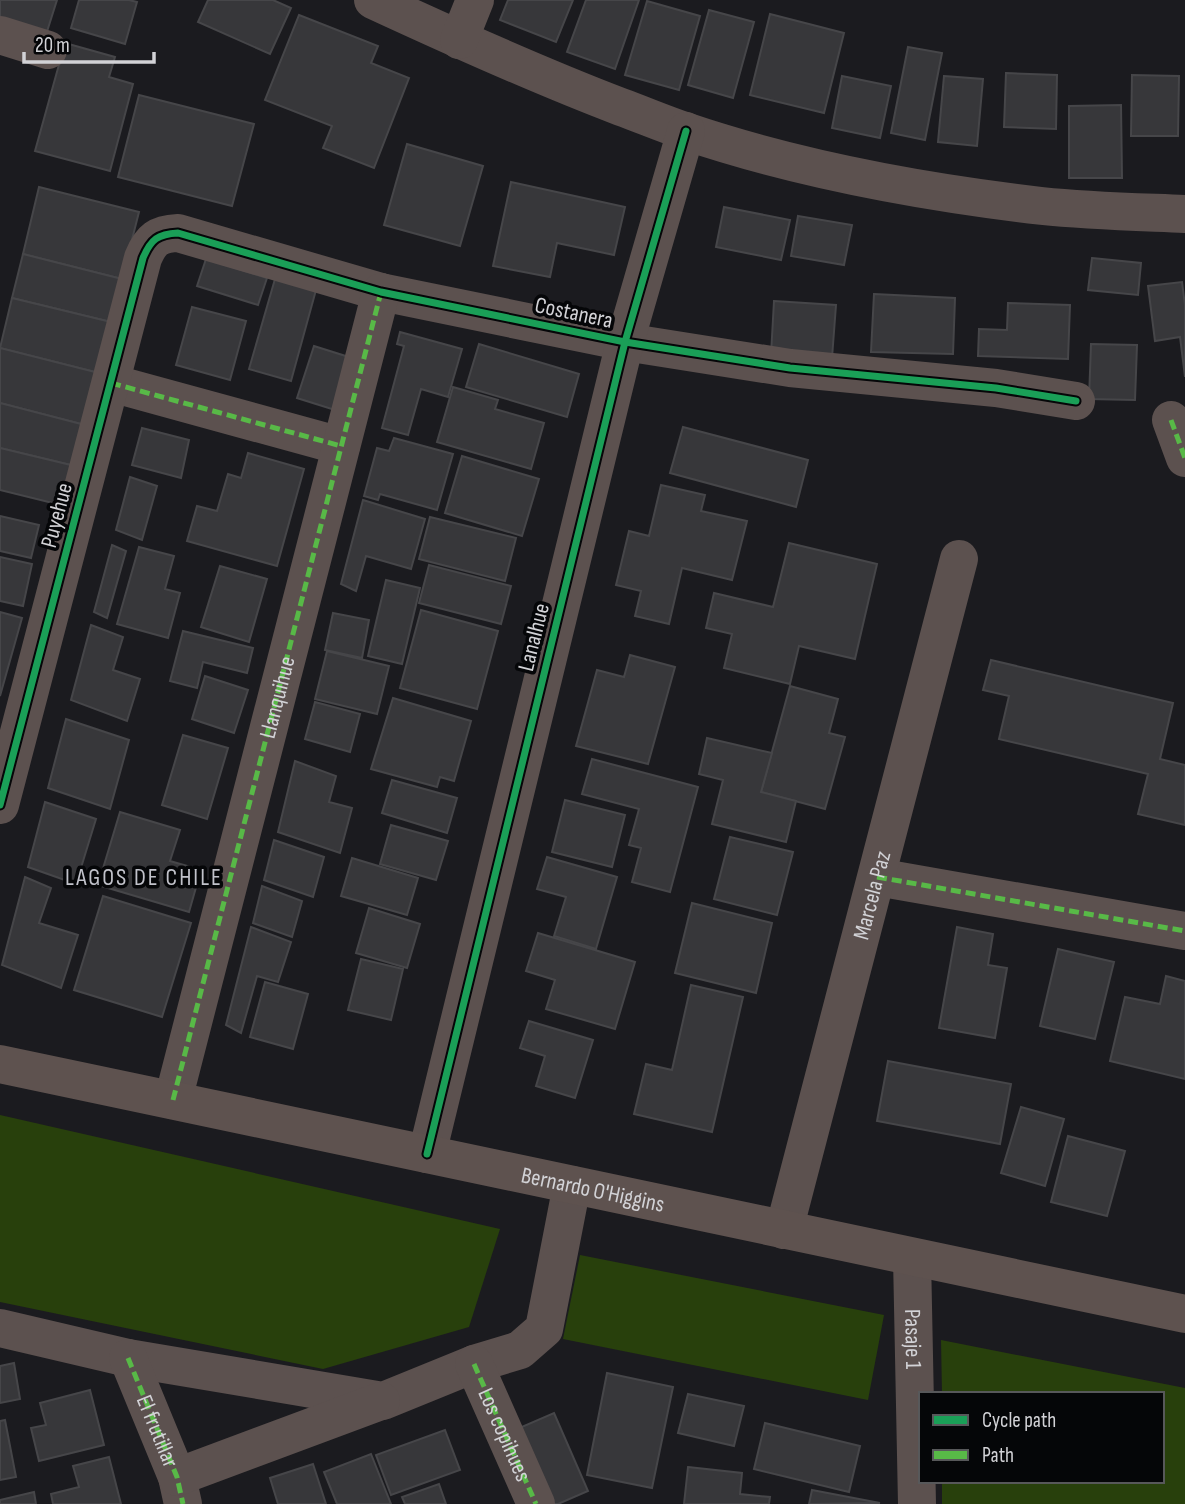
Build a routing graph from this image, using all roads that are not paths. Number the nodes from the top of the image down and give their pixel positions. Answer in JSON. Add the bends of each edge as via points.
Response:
{"nodes":[{"id":1,"x":373,"y":0,"type":"edge"},
{"id":2,"x":475,"y":0,"type":"edge"},
{"id":3,"x":0,"y":35,"type":"edge"},
{"id":4,"x":459,"y":40,"type":"junction"},
{"id":5,"x":48,"y":50,"type":"dead end"},
{"id":6,"x":686,"y":131,"type":"junction"},
{"id":7,"x":1185,"y":214,"type":"edge"},
{"id":8,"x":156,"y":238,"type":"joint"},
{"id":9,"x":381,"y":292,"type":"junction"},
{"id":10,"x":625,"y":342,"type":"junction"},
{"id":11,"x":111,"y":383,"type":"junction"},
{"id":12,"x":1076,"y":401,"type":"dead end"},
{"id":13,"x":1171,"y":420,"type":"dead end"},
{"id":14,"x":341,"y":446,"type":"junction"},
{"id":15,"x":1185,"y":458,"type":"edge"},
{"id":16,"x":959,"y":559,"type":"dead end"},
{"id":17,"x":0,"y":804,"type":"edge"},
{"id":18,"x":877,"y":877,"type":"junction"},
{"id":19,"x":1185,"y":931,"type":"edge"},
{"id":20,"x":0,"y":1064,"type":"edge"},
{"id":21,"x":173,"y":1100,"type":"junction"},
{"id":22,"x":426,"y":1154,"type":"junction"},
{"id":23,"x":572,"y":1185,"type":"junction"},
{"id":24,"x":785,"y":1230,"type":"junction"},
{"id":25,"x":912,"y":1257,"type":"junction"},
{"id":26,"x":1185,"y":1314,"type":"edge"},
{"id":27,"x":0,"y":1328,"type":"edge"},
{"id":28,"x":128,"y":1358,"type":"junction"},
{"id":29,"x":474,"y":1364,"type":"junction"},
{"id":30,"x":383,"y":1401,"type":"junction"},
{"id":31,"x":180,"y":1491,"type":"edge"},
{"id":32,"x":536,"y":1504,"type":"edge"},
{"id":33,"x":917,"y":1504,"type":"edge"}],
"edges":[{"from":1,"to":4,"type":"street"},
{"from":2,"to":4,"type":"street"},
{"from":3,"to":5,"type":"street"},
{"from":4,"to":6,"type":"street"},
{"from":6,"to":7,"type":"street","via":[[848,175],[946,193],[1045,206]]},
{"from":6,"to":10,"type":"street","name":"Lanalhue"},
{"from":8,"to":9,"type":"street","name":"Costanera","via":[[178,233]]},
{"from":8,"to":11,"type":"street","name":"Puyehue","via":[[143,258]]},
{"from":9,"to":10,"type":"street","name":"Costanera"},
{"from":9,"to":14,"type":"street","name":"Llanquihue"},
{"from":10,"to":12,"type":"street","name":"Costanera","via":[[790,368],[996,388]]},
{"from":10,"to":22,"type":"street","name":"Lanalhue"},
{"from":11,"to":14,"type":"street"},
{"from":11,"to":17,"type":"street","name":"Puyehue"},
{"from":13,"to":15,"type":"street"},
{"from":14,"to":21,"type":"street","name":"Llanquihue"},
{"from":16,"to":18,"type":"street","name":"Marcela Paz"},
{"from":18,"to":19,"type":"street"},
{"from":18,"to":24,"type":"street","name":"Marcela Paz"},
{"from":20,"to":21,"type":"main road","name":"Bernardo O'Higgins"},
{"from":21,"to":22,"type":"main road","name":"Bernardo O'Higgins"},
{"from":22,"to":23,"type":"main road","name":"Bernardo O'Higgins"},
{"from":23,"to":24,"type":"main road","name":"Bernardo O'Higgins"},
{"from":23,"to":29,"type":"street","via":[[544,1329],[520,1350]]},
{"from":24,"to":25,"type":"main road","name":"Bernardo O'Higgins"},
{"from":25,"to":26,"type":"main road","name":"Bernardo O'Higgins"},
{"from":25,"to":33,"type":"street","name":"Pasaje 1"},
{"from":27,"to":28,"type":"street"},
{"from":28,"to":30,"type":"street"},
{"from":28,"to":31,"type":"street","name":"El frutillar"},
{"from":29,"to":30,"type":"street"},
{"from":29,"to":32,"type":"street","name":"Los copihues"},
{"from":30,"to":31,"type":"street"}]}
